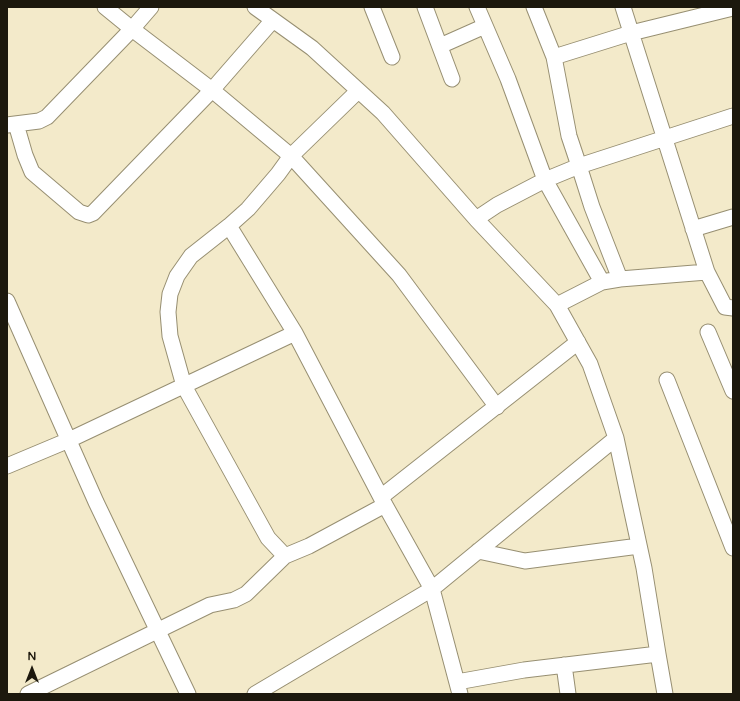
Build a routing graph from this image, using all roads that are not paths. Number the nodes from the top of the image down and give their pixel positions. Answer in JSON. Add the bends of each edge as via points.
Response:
{"nodes":[{"id":1,"x":105,"y":7,"type":"edge"},
{"id":2,"x":151,"y":7,"type":"edge"},
{"id":3,"x":255,"y":7,"type":"edge"},
{"id":4,"x":372,"y":7,"type":"edge"},
{"id":5,"x":425,"y":7,"type":"edge"},
{"id":6,"x":477,"y":7,"type":"edge"},
{"id":7,"x":534,"y":7,"type":"edge"},
{"id":8,"x":623,"y":7,"type":"edge"},
{"id":9,"x":733,"y":8,"type":"edge"},
{"id":10,"x":273,"y":20,"type":"junction"},
{"id":11,"x":485,"y":26,"type":"junction"},
{"id":12,"x":132,"y":29,"type":"junction"},
{"id":13,"x":631,"y":33,"type":"junction"},
{"id":14,"x":440,"y":46,"type":"junction"},
{"id":15,"x":392,"y":57,"type":"dead end"},
{"id":16,"x":554,"y":57,"type":"junction"},
{"id":17,"x":452,"y":79,"type":"dead end"},
{"id":18,"x":212,"y":90,"type":"junction"},
{"id":19,"x":358,"y":91,"type":"junction"},
{"id":20,"x":733,"y":116,"type":"edge"},
{"id":21,"x":11,"y":124,"type":"edge"},
{"id":22,"x":664,"y":138,"type":"junction"},
{"id":23,"x":291,"y":156,"type":"junction"},
{"id":24,"x":579,"y":166,"type":"junction"},
{"id":25,"x":545,"y":180,"type":"junction"},
{"id":26,"x":733,"y":217,"type":"edge"},
{"id":27,"x":476,"y":219,"type":"junction"},
{"id":28,"x":229,"y":226,"type":"junction"},
{"id":29,"x":693,"y":229,"type":"junction"},
{"id":30,"x":707,"y":272,"type":"junction"},
{"id":31,"x":620,"y":279,"type":"junction"},
{"id":32,"x":602,"y":282,"type":"junction"},
{"id":33,"x":7,"y":301,"type":"edge"},
{"id":34,"x":557,"y":305,"type":"junction"},
{"id":35,"x":733,"y":308,"type":"edge"},
{"id":36,"x":708,"y":332,"type":"dead end"},
{"id":37,"x":295,"y":333,"type":"junction"},
{"id":38,"x":578,"y":342,"type":"junction"},
{"id":39,"x":667,"y":380,"type":"dead end"},
{"id":40,"x":184,"y":386,"type":"junction"},
{"id":41,"x":733,"y":392,"type":"edge"},
{"id":42,"x":496,"y":406,"type":"junction"},
{"id":43,"x":616,"y":438,"type":"junction"},
{"id":44,"x":70,"y":440,"type":"junction"},
{"id":45,"x":7,"y":466,"type":"edge"},
{"id":46,"x":383,"y":501,"type":"junction"},
{"id":47,"x":639,"y":546,"type":"junction"},
{"id":48,"x":733,"y":548,"type":"edge"},
{"id":49,"x":478,"y":551,"type":"junction"},
{"id":50,"x":285,"y":556,"type":"junction"},
{"id":51,"x":432,"y":589,"type":"junction"},
{"id":52,"x":158,"y":629,"type":"junction"},
{"id":53,"x":658,"y":654,"type":"junction"},
{"id":54,"x":564,"y":665,"type":"junction"},
{"id":55,"x":459,"y":688,"type":"edge"},
{"id":56,"x":28,"y":694,"type":"edge"},
{"id":57,"x":188,"y":694,"type":"edge"},
{"id":58,"x":255,"y":694,"type":"edge"},
{"id":59,"x":568,"y":694,"type":"edge"},
{"id":60,"x":665,"y":694,"type":"edge"}],
"edges":[{"from":1,"to":12,"type":"street"},
{"from":2,"to":12,"type":"street"},
{"from":3,"to":10,"type":"street"},
{"from":4,"to":15,"type":"street"},
{"from":5,"to":14,"type":"street"},
{"from":6,"to":11,"type":"street"},
{"from":7,"to":16,"type":"street"},
{"from":8,"to":13,"type":"street"},
{"from":9,"to":13,"type":"street"},
{"from":10,"to":18,"type":"street"},
{"from":10,"to":19,"type":"street","via":[[312,48]]},
{"from":11,"to":14,"type":"street"},
{"from":11,"to":25,"type":"street","via":[[508,79]]},
{"from":12,"to":18,"type":"street"},
{"from":12,"to":21,"type":"street","via":[[47,117],[39,121]]},
{"from":13,"to":16,"type":"street"},
{"from":13,"to":22,"type":"street"},
{"from":14,"to":17,"type":"street"},
{"from":16,"to":24,"type":"street","via":[[569,136]]},
{"from":18,"to":21,"type":"street","via":[[99,208],[88,215],[79,212],[32,172]]},
{"from":18,"to":23,"type":"street"},
{"from":19,"to":23,"type":"street"},
{"from":19,"to":27,"type":"street","via":[[395,126]]},
{"from":20,"to":22,"type":"street"},
{"from":22,"to":24,"type":"street"},
{"from":22,"to":29,"type":"street"},
{"from":23,"to":28,"type":"street","via":[[248,209]]},
{"from":23,"to":42,"type":"street","via":[[399,275]]},
{"from":24,"to":25,"type":"street"},
{"from":24,"to":31,"type":"street"},
{"from":25,"to":27,"type":"street"},
{"from":25,"to":32,"type":"street"},
{"from":26,"to":29,"type":"street"},
{"from":27,"to":34,"type":"street"},
{"from":28,"to":37,"type":"street"},
{"from":28,"to":40,"type":"street","via":[[191,256],[177,276],[170,294],[170,336]]},
{"from":29,"to":30,"type":"street"},
{"from":30,"to":31,"type":"street"},
{"from":30,"to":35,"type":"street","via":[[726,307]]},
{"from":31,"to":32,"type":"street"},
{"from":32,"to":34,"type":"street"},
{"from":33,"to":44,"type":"street"},
{"from":34,"to":38,"type":"street"},
{"from":36,"to":41,"type":"street"},
{"from":37,"to":40,"type":"street"},
{"from":37,"to":46,"type":"street"},
{"from":38,"to":42,"type":"street"},
{"from":38,"to":43,"type":"street","via":[[590,364]]},
{"from":39,"to":48,"type":"street"},
{"from":40,"to":44,"type":"street"},
{"from":40,"to":50,"type":"street","via":[[268,538]]},
{"from":42,"to":46,"type":"street"},
{"from":43,"to":47,"type":"street"},
{"from":43,"to":49,"type":"street"},
{"from":44,"to":45,"type":"street"},
{"from":44,"to":52,"type":"street","via":[[96,502]]},
{"from":46,"to":50,"type":"street","via":[[309,546]]},
{"from":46,"to":51,"type":"street"},
{"from":47,"to":49,"type":"street","via":[[525,561]]},
{"from":47,"to":53,"type":"street"},
{"from":49,"to":51,"type":"street"},
{"from":50,"to":52,"type":"street","via":[[246,594],[234,600],[210,605]]},
{"from":51,"to":55,"type":"street"},
{"from":51,"to":58,"type":"street"},
{"from":52,"to":56,"type":"street"},
{"from":52,"to":57,"type":"street"},
{"from":53,"to":54,"type":"street"},
{"from":53,"to":60,"type":"street"},
{"from":54,"to":55,"type":"street"},
{"from":54,"to":59,"type":"street"}]}
